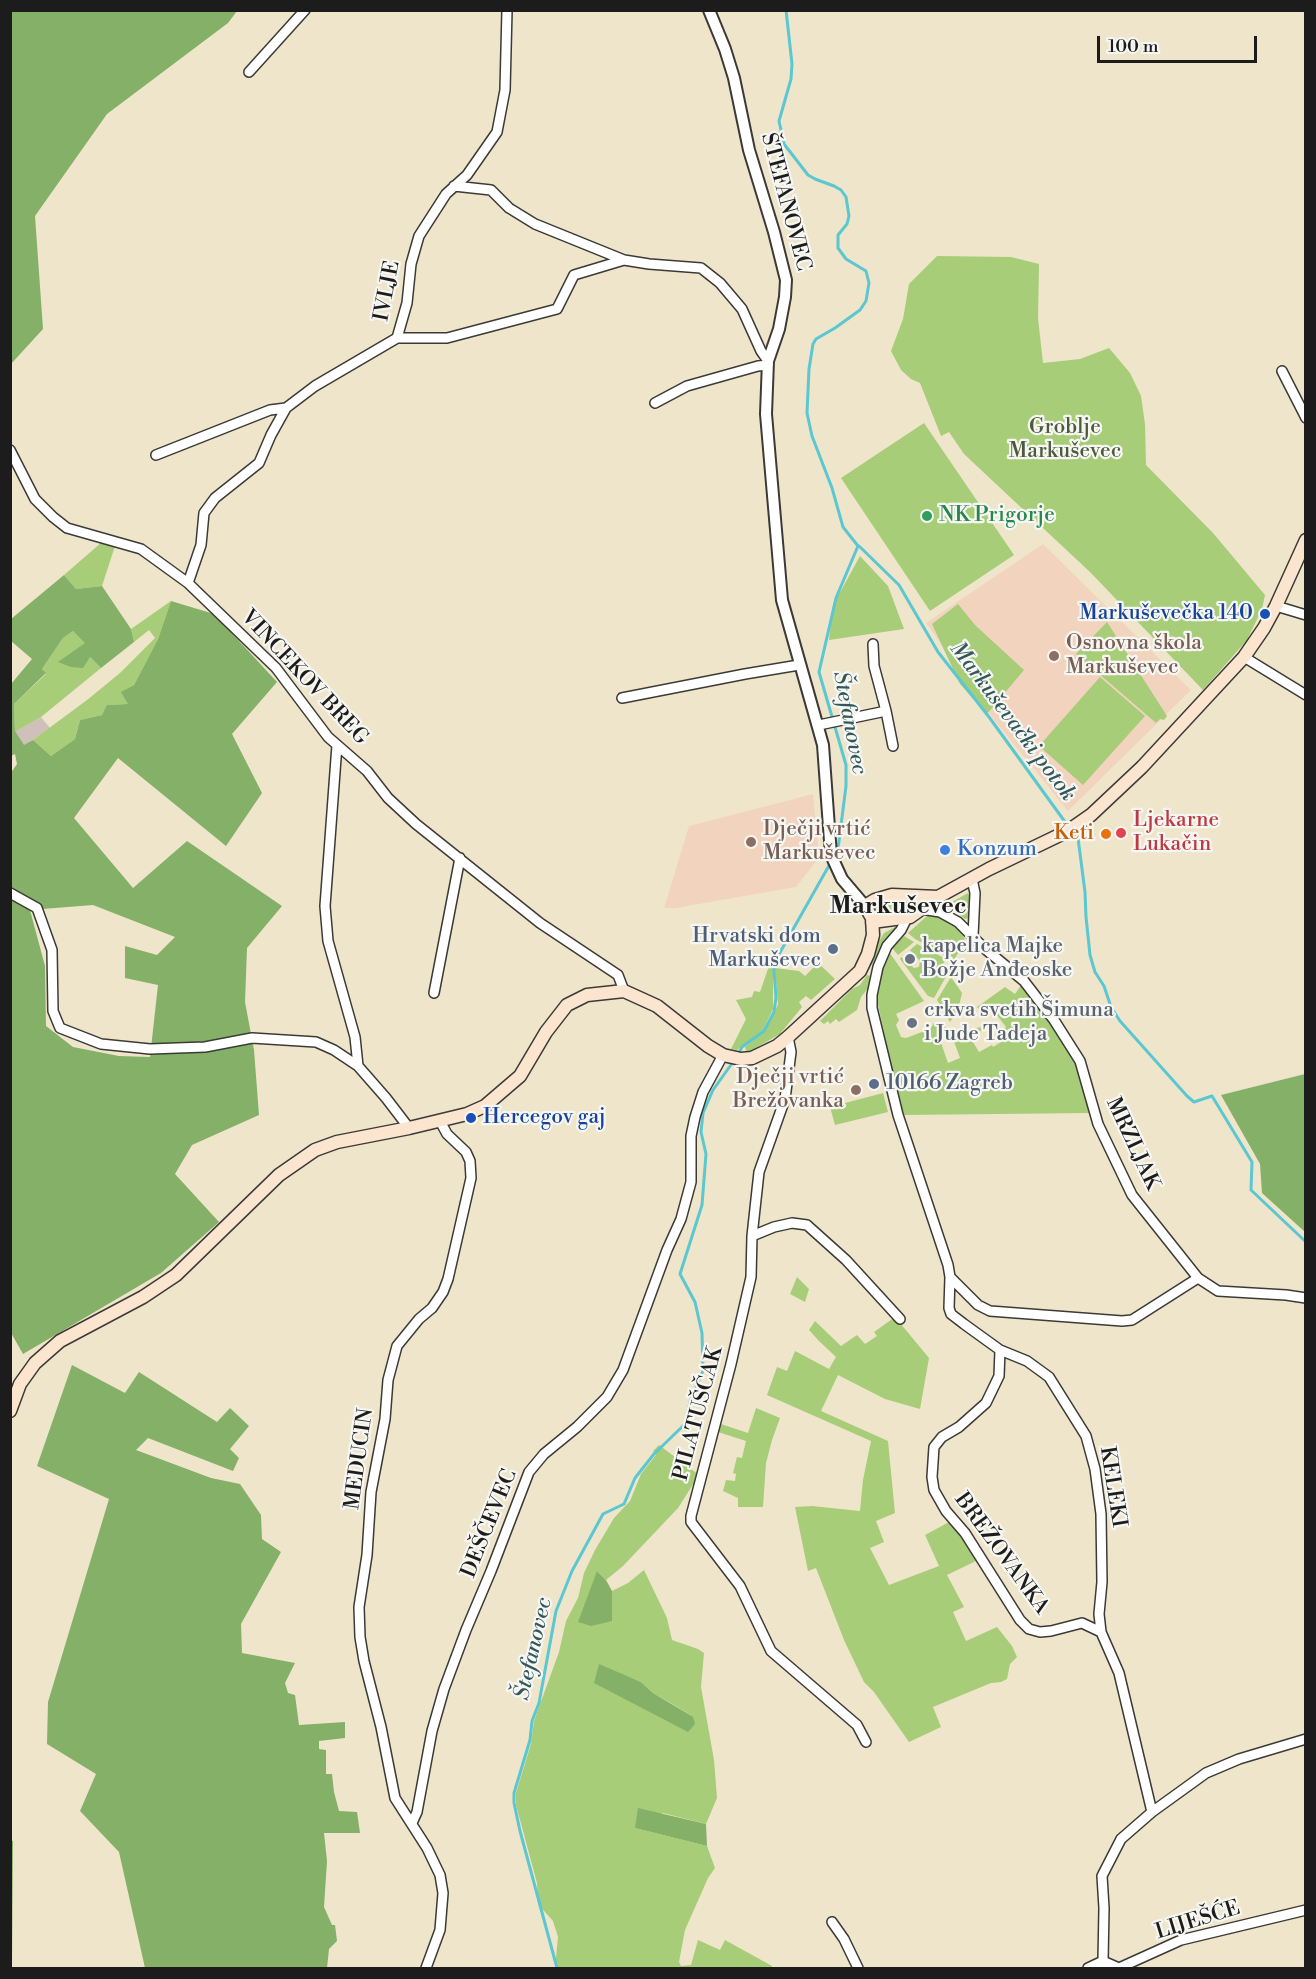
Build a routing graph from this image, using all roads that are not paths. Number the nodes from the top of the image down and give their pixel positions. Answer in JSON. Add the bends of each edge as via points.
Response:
{"nodes":[{"id":1,"x":305,"y":10,"type":"edge"},
{"id":2,"x":507,"y":10,"type":"edge"},
{"id":3,"x":709,"y":10,"type":"edge"},
{"id":4,"x":249,"y":72,"type":"dead end"},
{"id":5,"x":454,"y":186,"type":"junction"},
{"id":6,"x":624,"y":260,"type":"junction"},
{"id":7,"x":397,"y":338,"type":"junction"},
{"id":8,"x":768,"y":363,"type":"junction"},
{"id":9,"x":1282,"y":371,"type":"dead end"},
{"id":10,"x":655,"y":403,"type":"dead end"},
{"id":11,"x":286,"y":408,"type":"junction"},
{"id":12,"x":1305,"y":418,"type":"edge"},
{"id":13,"x":10,"y":450,"type":"edge"},
{"id":14,"x":156,"y":456,"type":"dead end"},
{"id":15,"x":1305,"y":540,"type":"edge"},
{"id":16,"x":188,"y":583,"type":"junction"},
{"id":17,"x":1276,"y":606,"type":"junction"},
{"id":18,"x":1305,"y":615,"type":"edge"},
{"id":19,"x":873,"y":644,"type":"dead end"},
{"id":20,"x":1244,"y":657,"type":"junction"},
{"id":21,"x":799,"y":665,"type":"junction"},
{"id":22,"x":1305,"y":695,"type":"edge"},
{"id":23,"x":622,"y":698,"type":"dead end"},
{"id":24,"x":886,"y":711,"type":"junction"},
{"id":25,"x":822,"y":724,"type":"junction"},
{"id":26,"x":337,"y":745,"type":"junction"},
{"id":27,"x":893,"y":746,"type":"dead end"},
{"id":28,"x":460,"y":858,"type":"junction"},
{"id":29,"x":972,"y":879,"type":"junction"},
{"id":30,"x":10,"y":893,"type":"edge"},
{"id":31,"x":909,"y":895,"type":"junction"},
{"id":32,"x":938,"y":897,"type":"junction"},
{"id":33,"x":865,"y":906,"type":"junction"},
{"id":34,"x":914,"y":914,"type":"junction"},
{"id":35,"x":872,"y":922,"type":"junction"},
{"id":36,"x":973,"y":936,"type":"junction"},
{"id":37,"x":624,"y":991,"type":"junction"},
{"id":38,"x":434,"y":993,"type":"dead end"},
{"id":39,"x":788,"y":1037,"type":"junction"},
{"id":40,"x":732,"y":1058,"type":"junction"},
{"id":41,"x":358,"y":1066,"type":"junction"},
{"id":42,"x":440,"y":1121,"type":"junction"},
{"id":43,"x":409,"y":1128,"type":"junction"},
{"id":44,"x":752,"y":1236,"type":"junction"},
{"id":45,"x":950,"y":1277,"type":"junction"},
{"id":46,"x":1198,"y":1278,"type":"junction"},
{"id":47,"x":1305,"y":1298,"type":"edge"},
{"id":48,"x":900,"y":1319,"type":"dead end"},
{"id":49,"x":1000,"y":1350,"type":"junction"},
{"id":50,"x":10,"y":1411,"type":"edge"},
{"id":51,"x":1101,"y":1632,"type":"junction"},
{"id":52,"x":1305,"y":1739,"type":"edge"},
{"id":53,"x":866,"y":1742,"type":"dead end"},
{"id":54,"x":1152,"y":1812,"type":"junction"},
{"id":55,"x":412,"y":1823,"type":"junction"},
{"id":56,"x":1305,"y":1910,"type":"edge"},
{"id":57,"x":832,"y":1922,"type":"dead end"},
{"id":58,"x":1102,"y":1965,"type":"edge"},
{"id":59,"x":426,"y":1968,"type":"edge"},
{"id":60,"x":858,"y":1968,"type":"edge"},
{"id":61,"x":1088,"y":1968,"type":"edge"},
{"id":62,"x":1119,"y":1968,"type":"edge"}],
"edges":[{"from":1,"to":4,"type":"street"},
{"from":2,"to":5,"type":"street","name":"IVLJE","via":[[505,90],[497,132],[467,175]]},
{"from":3,"to":8,"type":"street","name":"ŠTEFANOVEC","via":[[734,78],[749,150],[786,280],[786,297]]},
{"from":5,"to":6,"type":"street","via":[[491,190],[535,224]]},
{"from":5,"to":7,"type":"street","name":"IVLJE","via":[[419,237]]},
{"from":6,"to":7,"type":"street","via":[[574,275],[557,309],[447,338]]},
{"from":6,"to":8,"type":"street","via":[[701,268],[742,309]]},
{"from":7,"to":11,"type":"street","name":"IVLJE","via":[[315,386]]},
{"from":8,"to":10,"type":"street","via":[[687,386]]},
{"from":8,"to":21,"type":"street","name":"ŠTEFANOVEC","via":[[766,414],[782,600]]},
{"from":9,"to":12,"type":"street"},
{"from":11,"to":14,"type":"street","via":[[270,410]]},
{"from":11,"to":16,"type":"street","name":"IVLJE","via":[[259,463],[215,498],[204,513],[201,545]]},
{"from":13,"to":16,"type":"street","name":"VINCEKOV BREG","via":[[35,499],[67,528],[141,549]]},
{"from":15,"to":17,"type":"main road"},
{"from":16,"to":26,"type":"street","name":"VINCEKOV BREG","via":[[276,668]]},
{"from":17,"to":18,"type":"street"},
{"from":17,"to":20,"type":"main road"},
{"from":19,"to":24,"type":"street","via":[[874,666]]},
{"from":20,"to":22,"type":"street"},
{"from":20,"to":29,"type":"main road","via":[[1142,767],[1091,815]]},
{"from":21,"to":23,"type":"street"},
{"from":21,"to":25,"type":"street","name":"ŠTEFANOVEC"},
{"from":24,"to":25,"type":"street"},
{"from":24,"to":27,"type":"street"},
{"from":25,"to":33,"type":"street","name":"ŠTEFANOVEC","via":[[831,855],[836,870]]},
{"from":26,"to":28,"type":"street","name":"VINCEKOV BREG","via":[[367,771],[388,798]]},
{"from":26,"to":41,"type":"street","via":[[325,906],[328,941],[355,1037]]},
{"from":28,"to":37,"type":"street","name":"VINCEKOV BREG","via":[[540,923],[618,975]]},
{"from":28,"to":38,"type":"street"},
{"from":29,"to":32,"type":"main road"},
{"from":29,"to":36,"type":"street"},
{"from":30,"to":41,"type":"street","via":[[37,908],[41,918],[52,950],[53,1011],[60,1028],[101,1044],[150,1049],[205,1047],[252,1038],[316,1042]]},
{"from":31,"to":32,"type":"main road"},
{"from":31,"to":33,"type":"main road","via":[[885,897]]},
{"from":31,"to":34,"type":"main road"},
{"from":32,"to":34,"type":"main road"},
{"from":33,"to":35,"type":"main road"},
{"from":34,"to":35,"type":"main road"},
{"from":34,"to":36,"type":"street","name":"MRZLJAK","via":[[933,910],[948,915]]},
{"from":34,"to":45,"type":"street","via":[[887,946],[878,967],[872,1008],[898,1115]]},
{"from":35,"to":39,"type":"main road","via":[[872,945],[860,971]]},
{"from":36,"to":46,"type":"street","name":"MRZLJAK","via":[[1024,981],[1054,1020],[1080,1061],[1098,1124],[1132,1195]]},
{"from":37,"to":40,"type":"main road","via":[[657,1006],[700,1041]]},
{"from":37,"to":42,"type":"main road","via":[[587,995],[567,1005],[520,1076],[485,1106]]},
{"from":39,"to":40,"type":"main road","via":[[762,1054]]},
{"from":39,"to":44,"type":"street","name":"PILATUŠČAK","via":[[789,1082],[759,1172]]},
{"from":40,"to":55,"type":"street","name":"DEŠČEVEC","via":[[703,1092],[694,1117],[692,1182],[623,1370],[607,1397],[529,1472],[444,1689]]},
{"from":41,"to":43,"type":"street"},
{"from":42,"to":43,"type":"main road"},
{"from":42,"to":55,"type":"street","name":"MEDUCIN","via":[[470,1161],[471,1178],[443,1292],[397,1346],[388,1380],[359,1607],[364,1661],[395,1798]]},
{"from":43,"to":50,"type":"main road","via":[[337,1142],[315,1150],[279,1175],[176,1275],[60,1341],[35,1363],[20,1384]]},
{"from":44,"to":48,"type":"street","via":[[792,1223],[807,1225],[846,1260]]},
{"from":44,"to":53,"type":"street","name":"PILATUŠČAK","via":[[752,1277],[692,1508],[692,1522],[740,1586],[771,1650],[857,1725]]},
{"from":45,"to":46,"type":"street","via":[[978,1305],[990,1311],[1122,1321],[1132,1320]]},
{"from":45,"to":49,"type":"street","via":[[951,1314]]},
{"from":46,"to":47,"type":"street","name":"MRZLJAK","via":[[1218,1291]]},
{"from":49,"to":51,"type":"street","name":"KELEKI","via":[[1027,1361],[1049,1377],[1086,1437],[1101,1514]]},
{"from":49,"to":51,"type":"street","name":"BREŽOVANKA","via":[[999,1376],[986,1403],[934,1447],[934,1490],[1029,1629],[1051,1631],[1082,1623]]},
{"from":51,"to":54,"type":"street","via":[[1119,1672]]},
{"from":52,"to":54,"type":"street","via":[[1206,1773]]},
{"from":54,"to":58,"type":"street","via":[[1121,1839],[1102,1876]]},
{"from":55,"to":59,"type":"street","via":[[440,1875],[443,1893],[440,1930]]},
{"from":56,"to":62,"type":"street","name":"LIJEŠĆE","via":[[1182,1940]]},
{"from":57,"to":60,"type":"street"},
{"from":58,"to":61,"type":"street"},
{"from":58,"to":62,"type":"street","name":"LIJEŠĆE"}]}
